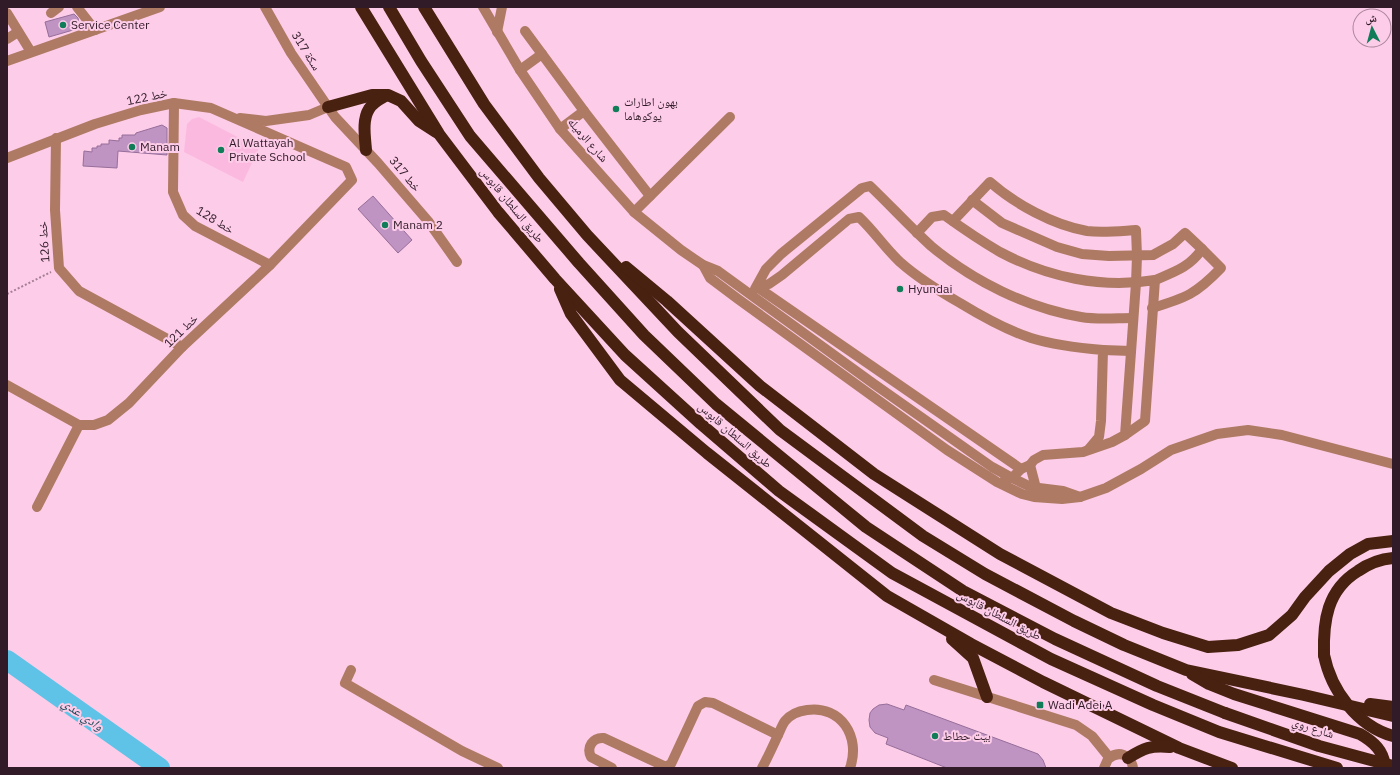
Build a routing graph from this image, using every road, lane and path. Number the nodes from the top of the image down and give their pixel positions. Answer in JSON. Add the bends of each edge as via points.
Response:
{"nodes":[{"id":1,"x":77,"y":7,"type":"edge"},
{"id":2,"x":160,"y":7,"type":"edge"},
{"id":3,"x":362,"y":7,"type":"edge"},
{"id":4,"x":390,"y":7,"type":"edge"},
{"id":5,"x":424,"y":7,"type":"edge"},
{"id":6,"x":483,"y":7,"type":"edge"},
{"id":7,"x":502,"y":7,"type":"edge"},
{"id":8,"x":267,"y":10,"type":"edge"},
{"id":9,"x":7,"y":13,"type":"edge"},
{"id":10,"x":95,"y":30,"type":"junction"},
{"id":11,"x":525,"y":30,"type":"dead end"},
{"id":12,"x":18,"y":32,"type":"junction"},
{"id":13,"x":497,"y":32,"type":"junction"},
{"id":14,"x":7,"y":39,"type":"edge"},
{"id":15,"x":31,"y":52,"type":"junction"},
{"id":16,"x":542,"y":54,"type":"junction"},
{"id":17,"x":7,"y":61,"type":"edge"},
{"id":18,"x":520,"y":70,"type":"junction"},
{"id":19,"x":388,"y":95,"type":"junction"},
{"id":20,"x":174,"y":103,"type":"junction"},
{"id":21,"x":328,"y":108,"type":"junction"},
{"id":22,"x":584,"y":111,"type":"junction"},
{"id":23,"x":230,"y":117,"type":"junction"},
{"id":24,"x":730,"y":117,"type":"dead end"},
{"id":25,"x":560,"y":129,"type":"junction"},
{"id":26,"x":439,"y":134,"type":"junction"},
{"id":27,"x":56,"y":138,"type":"junction"},
{"id":28,"x":366,"y":150,"type":"junction"},
{"id":29,"x":7,"y":158,"type":"edge"},
{"id":30,"x":352,"y":180,"type":"joint"},
{"id":31,"x":650,"y":196,"type":"junction"},
{"id":32,"x":972,"y":200,"type":"junction"},
{"id":33,"x":634,"y":212,"type":"junction"},
{"id":34,"x":953,"y":222,"type":"junction"},
{"id":35,"x":917,"y":233,"type":"junction"},
{"id":36,"x":588,"y":235,"type":"junction"},
{"id":37,"x":1202,"y":250,"type":"junction"},
{"id":38,"x":1137,"y":256,"type":"junction"},
{"id":39,"x":457,"y":262,"type":"dead end"},
{"id":40,"x":270,"y":265,"type":"junction"},
{"id":41,"x":703,"y":265,"type":"junction"},
{"id":42,"x":59,"y":268,"type":"junction"},
{"id":43,"x":555,"y":279,"type":"junction"},
{"id":44,"x":1155,"y":280,"type":"junction"},
{"id":45,"x":1136,"y":283,"type":"junction"},
{"id":46,"x":754,"y":291,"type":"junction"},
{"id":47,"x":7,"y":294,"type":"edge"},
{"id":48,"x":1152,"y":308,"type":"junction"},
{"id":49,"x":1133,"y":318,"type":"junction"},
{"id":50,"x":182,"y":347,"type":"junction"},
{"id":51,"x":1103,"y":350,"type":"junction"},
{"id":52,"x":1131,"y":351,"type":"junction"},
{"id":53,"x":7,"y":384,"type":"edge"},
{"id":54,"x":79,"y":425,"type":"junction"},
{"id":55,"x":1126,"y":435,"type":"junction"},
{"id":56,"x":1089,"y":449,"type":"junction"},
{"id":57,"x":967,"y":462,"type":"junction"},
{"id":58,"x":1393,"y":464,"type":"edge"},
{"id":59,"x":1030,"y":465,"type":"junction"},
{"id":60,"x":1021,"y":469,"type":"junction"},
{"id":61,"x":1012,"y":478,"type":"junction"},
{"id":62,"x":1036,"y":488,"type":"junction"},
{"id":63,"x":1080,"y":497,"type":"junction"},
{"id":64,"x":37,"y":507,"type":"dead end"},
{"id":65,"x":1393,"y":540,"type":"edge"},
{"id":66,"x":1393,"y":558,"type":"edge"},
{"id":67,"x":932,"y":622,"type":"junction"},
{"id":68,"x":351,"y":670,"type":"dead end"},
{"id":69,"x":1186,"y":670,"type":"junction"},
{"id":70,"x":934,"y":680,"type":"dead end"},
{"id":71,"x":987,"y":697,"type":"junction"},
{"id":72,"x":1330,"y":701,"type":"junction"},
{"id":73,"x":1393,"y":707,"type":"edge"},
{"id":74,"x":1225,"y":713,"type":"joint"},
{"id":75,"x":1393,"y":716,"type":"edge"},
{"id":76,"x":778,"y":735,"type":"junction"},
{"id":77,"x":1393,"y":736,"type":"edge"},
{"id":78,"x":1179,"y":748,"type":"junction"},
{"id":79,"x":1109,"y":757,"type":"junction"},
{"id":80,"x":1131,"y":763,"type":"edge"},
{"id":81,"x":1393,"y":766,"type":"edge"},
{"id":82,"x":854,"y":767,"type":"edge"},
{"id":83,"x":498,"y":768,"type":"edge"},
{"id":84,"x":612,"y":768,"type":"edge"},
{"id":85,"x":762,"y":768,"type":"edge"},
{"id":86,"x":1104,"y":768,"type":"edge"},
{"id":87,"x":1232,"y":768,"type":"edge"},
{"id":88,"x":1337,"y":768,"type":"edge"},
{"id":89,"x":1385,"y":768,"type":"edge"}],
"edges":[{"from":1,"to":10,"type":"street"},
{"from":2,"to":10,"type":"street"},
{"from":3,"to":26,"type":"highway","name":"طريق السلطان قابوس"},
{"from":4,"to":74,"type":"highway","name":"طريق السلطان قابوس","via":[[421,61],[470,136],[579,264],[644,335],[716,404],[866,528],[963,591],[1055,639],[1157,686]]},
{"from":5,"to":36,"type":"highway","via":[[484,104],[539,178]]},
{"from":6,"to":13,"type":"street","name":"شارع الرميله"},
{"from":7,"to":13,"type":"street"},
{"from":8,"to":21,"type":"street","name":"سكة 317","via":[[291,53]]},
{"from":9,"to":12,"type":"street"},
{"from":10,"to":15,"type":"street"},
{"from":11,"to":16,"type":"street"},
{"from":12,"to":14,"type":"street"},
{"from":12,"to":15,"type":"street"},
{"from":13,"to":18,"type":"street","name":"شارع الرميله"},
{"from":15,"to":17,"type":"street"},
{"from":16,"to":18,"type":"street"},
{"from":16,"to":22,"type":"street"},
{"from":18,"to":25,"type":"street","name":"شارع الرميله"},
{"from":19,"to":21,"type":"highway","via":[[372,95]]},
{"from":19,"to":26,"type":"highway","via":[[401,100],[419,121]]},
{"from":19,"to":28,"type":"highway","via":[[374,102],[368,109],[365,121]]},
{"from":20,"to":23,"type":"street","name":"خط 122","via":[[210,108]]},
{"from":20,"to":27,"type":"street","name":"خط 122","via":[[141,110]]},
{"from":20,"to":40,"type":"street","name":"خط 128","via":[[173,192],[183,215],[195,226]]},
{"from":21,"to":23,"type":"street","via":[[309,115],[266,120]]},
{"from":21,"to":28,"type":"street","name":"خط 317"},
{"from":22,"to":25,"type":"street"},
{"from":22,"to":31,"type":"street"},
{"from":23,"to":30,"type":"street","name":"خط 122","via":[[346,167]]},
{"from":24,"to":31,"type":"street"},
{"from":25,"to":33,"type":"street","name":"شارع الرميله"},
{"from":26,"to":43,"type":"highway","name":"طريق السلطان قابوس","via":[[498,212]]},
{"from":27,"to":29,"type":"street","name":"خط 122"},
{"from":27,"to":42,"type":"street","name":"خط 126","via":[[55,210]]},
{"from":28,"to":39,"type":"street","name":"خط 317","via":[[428,221]]},
{"from":30,"to":40,"type":"street","name":"خط 121"},
{"from":31,"to":33,"type":"street"},
{"from":32,"to":34,"type":"street"},
{"from":32,"to":38,"type":"street","via":[[1002,223],[1057,248],[1082,254]]},
{"from":32,"to":38,"type":"street","via":[[990,182],[1021,205],[1058,223],[1088,231],[1136,230]]},
{"from":33,"to":41,"type":"street","name":"شارع الرميله"},
{"from":34,"to":35,"type":"street","via":[[944,215],[932,217]]},
{"from":34,"to":45,"type":"street","via":[[1000,252],[1031,266],[1088,281]]},
{"from":35,"to":46,"type":"street","via":[[870,186],[866,186],[781,254],[766,269]]},
{"from":35,"to":49,"type":"street","via":[[956,265],[1001,291],[1031,304],[1083,317]]},
{"from":36,"to":65,"type":"highway","via":[[667,301],[760,386],[874,474],[1000,554],[1111,613],[1163,633],[1208,647],[1238,645],[1269,635],[1292,615],[1329,571],[1350,554],[1368,544]]},
{"from":36,"to":69,"type":"highway","via":[[678,332],[780,430],[923,536],[985,574],[1074,621]]},
{"from":37,"to":38,"type":"street","via":[[1185,233],[1173,244],[1153,255]]},
{"from":37,"to":44,"type":"street","via":[[1180,270]]},
{"from":37,"to":48,"type":"street","via":[[1220,268],[1201,288],[1191,294]]},
{"from":38,"to":45,"type":"street"},
{"from":40,"to":50,"type":"street","name":"خط 121"},
{"from":41,"to":46,"type":"street"},
{"from":41,"to":57,"type":"street","via":[[710,278],[738,300]]},
{"from":42,"to":47,"type":"path"},
{"from":42,"to":50,"type":"street","name":"خط 126","via":[[79,291]]},
{"from":43,"to":67,"type":"highway","via":[[571,314],[620,380],[707,454],[887,596]]},
{"from":43,"to":88,"type":"highway","name":"طريق السلطان قابوس","via":[[625,355],[700,424],[780,491],[892,573],[1052,659],[1153,705],[1219,732]]},
{"from":44,"to":45,"type":"street"},
{"from":44,"to":48,"type":"street"},
{"from":45,"to":49,"type":"street"},
{"from":46,"to":51,"type":"street","via":[[782,275],[849,219],[859,217],[901,262],[934,288],[992,322],[1031,338]]},
{"from":46,"to":60,"type":"street"},
{"from":46,"to":61,"type":"street","via":[[934,427]]},
{"from":48,"to":55,"type":"street","via":[[1146,421]]},
{"from":49,"to":52,"type":"street"},
{"from":50,"to":54,"type":"street","name":"خط 121","via":[[129,403],[108,420],[94,425]]},
{"from":51,"to":52,"type":"street"},
{"from":51,"to":56,"type":"street","via":[[1099,437]]},
{"from":52,"to":55,"type":"street"},
{"from":53,"to":54,"type":"street"},
{"from":54,"to":64,"type":"street"},
{"from":55,"to":56,"type":"street"},
{"from":56,"to":59,"type":"street","via":[[1076,454],[1047,454],[1038,457]]},
{"from":57,"to":61,"type":"street","via":[[1005,479]]},
{"from":57,"to":63,"type":"street","via":[[997,482],[1022,494],[1047,499]]},
{"from":58,"to":63,"type":"street","via":[[1282,435],[1248,430],[1217,434],[1171,450],[1106,488]]},
{"from":59,"to":60,"type":"street"},
{"from":59,"to":62,"type":"street"},
{"from":60,"to":61,"type":"street"},
{"from":61,"to":62,"type":"street"},
{"from":62,"to":63,"type":"street","via":[[1063,491]]},
{"from":66,"to":77,"type":"highway","bridge":true,"via":[[1365,566],[1345,580],[1336,592],[1326,617],[1324,635],[1326,668],[1333,683],[1360,718],[1374,728]]},
{"from":67,"to":71,"type":"highway","via":[[973,658]]},
{"from":67,"to":78,"type":"highway","via":[[1043,682]]},
{"from":68,"to":83,"type":"street","via":[[345,683],[462,751]]},
{"from":69,"to":72,"type":"highway"},
{"from":69,"to":89,"type":"highway","via":[[1215,687],[1360,734],[1377,747]]},
{"from":70,"to":71,"type":"street"},
{"from":71,"to":79,"type":"street","via":[[1076,725],[1092,736]]},
{"from":72,"to":73,"type":"highway"},
{"from":72,"to":75,"type":"highway"},
{"from":74,"to":81,"type":"highway","name":"شارع روي","bridge":true,"via":[[1319,746]]},
{"from":76,"to":82,"type":"street","via":[[785,721],[802,711],[817,710],[831,713],[847,726],[851,735]]},
{"from":76,"to":84,"type":"street","via":[[713,703],[705,702],[698,706],[671,764],[667,766],[604,738],[594,740],[589,746],[591,757]]},
{"from":76,"to":85,"type":"street"},
{"from":78,"to":80,"type":"highway","via":[[1154,746],[1141,749]]},
{"from":78,"to":87,"type":"highway"},
{"from":79,"to":80,"type":"street","via":[[1125,755]]},
{"from":79,"to":86,"type":"street"}]}
